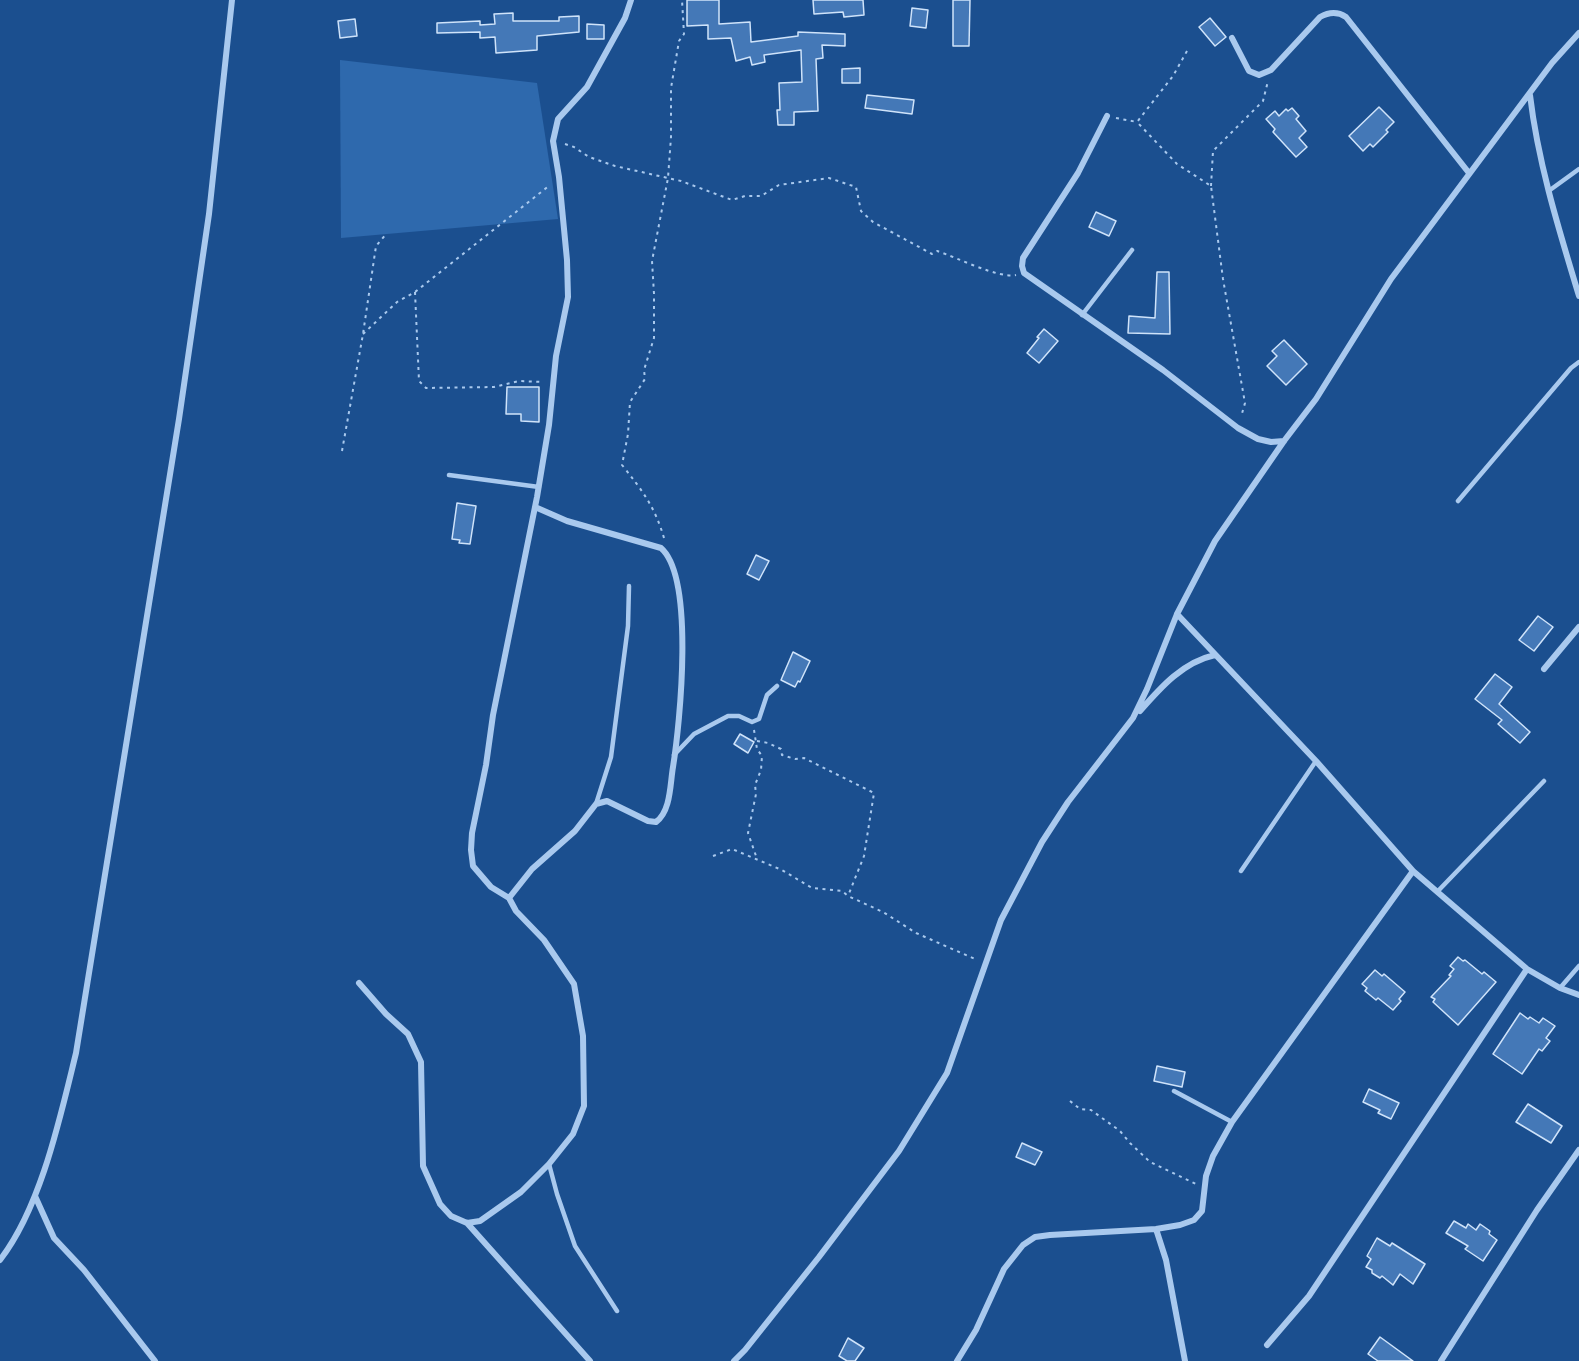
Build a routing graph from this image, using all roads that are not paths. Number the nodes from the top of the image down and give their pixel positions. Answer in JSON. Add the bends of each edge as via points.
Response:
{"nodes":[{"id":1,"x":232,"y":0,"type":"edge"},
{"id":2,"x":632,"y":0,"type":"edge"},
{"id":3,"x":1579,"y":33,"type":"edge"},
{"id":4,"x":1232,"y":38,"type":"dead end"},
{"id":5,"x":1530,"y":94,"type":"junction"},
{"id":6,"x":1107,"y":116,"type":"road end"},
{"id":7,"x":1579,"y":169,"type":"edge"},
{"id":8,"x":1469,"y":173,"type":"junction"},
{"id":9,"x":1550,"y":190,"type":"junction"},
{"id":10,"x":1132,"y":250,"type":"dead end"},
{"id":11,"x":1579,"y":296,"type":"edge"},
{"id":12,"x":1082,"y":315,"type":"junction"},
{"id":13,"x":1579,"y":362,"type":"edge"},
{"id":14,"x":1284,"y":441,"type":"junction"},
{"id":15,"x":449,"y":475,"type":"dead end"},
{"id":16,"x":539,"y":487,"type":"junction"},
{"id":17,"x":1458,"y":501,"type":"dead end"},
{"id":18,"x":535,"y":507,"type":"junction"},
{"id":19,"x":629,"y":586,"type":"dead end"},
{"id":20,"x":1177,"y":614,"type":"junction"},
{"id":21,"x":1579,"y":627,"type":"edge"},
{"id":22,"x":1215,"y":655,"type":"junction"},
{"id":23,"x":1544,"y":669,"type":"dead end"},
{"id":24,"x":777,"y":686,"type":"dead end"},
{"id":25,"x":1133,"y":718,"type":"junction"},
{"id":26,"x":674,"y":755,"type":"junction"},
{"id":27,"x":1316,"y":761,"type":"junction"},
{"id":28,"x":1544,"y":781,"type":"dead end"},
{"id":29,"x":596,"y":804,"type":"junction"},
{"id":30,"x":1241,"y":871,"type":"dead end"},
{"id":31,"x":1413,"y":871,"type":"junction"},
{"id":32,"x":1438,"y":891,"type":"junction"},
{"id":33,"x":509,"y":898,"type":"junction"},
{"id":34,"x":1579,"y":966,"type":"edge"},
{"id":35,"x":1527,"y":969,"type":"junction"},
{"id":36,"x":359,"y":983,"type":"dead end"},
{"id":37,"x":1560,"y":987,"type":"junction"},
{"id":38,"x":1579,"y":995,"type":"edge"},
{"id":39,"x":1174,"y":1091,"type":"dead end"},
{"id":40,"x":1232,"y":1122,"type":"junction"},
{"id":41,"x":1579,"y":1150,"type":"edge"},
{"id":42,"x":549,"y":1164,"type":"junction"},
{"id":43,"x":35,"y":1195,"type":"junction"},
{"id":44,"x":467,"y":1223,"type":"junction"},
{"id":45,"x":1156,"y":1228,"type":"junction"},
{"id":46,"x":0,"y":1260,"type":"edge"},
{"id":47,"x":616,"y":1311,"type":"dead end"},
{"id":48,"x":1267,"y":1345,"type":"dead end"},
{"id":49,"x":155,"y":1361,"type":"edge"},
{"id":50,"x":590,"y":1361,"type":"edge"},
{"id":51,"x":734,"y":1361,"type":"edge"},
{"id":52,"x":957,"y":1361,"type":"edge"},
{"id":53,"x":1185,"y":1361,"type":"edge"},
{"id":54,"x":1441,"y":1361,"type":"edge"}],
"edges":[{"from":1,"to":43,"type":"street","via":[[208,214],[142,653],[76,1053],[61,1116]]},
{"from":2,"to":16,"type":"street","via":[[587,87],[558,118],[553,141],[568,297]]},
{"from":3,"to":5,"type":"street"},
{"from":4,"to":8,"type":"street","via":[[1249,71],[1259,75],[1271,70],[1320,17],[1341,14]]},
{"from":5,"to":8,"type":"street"},
{"from":5,"to":9,"type":"street","via":[[1534,131]]},
{"from":6,"to":12,"type":"street","via":[[1078,173],[1023,258],[1024,273]]},
{"from":7,"to":9,"type":"lane"},
{"from":8,"to":14,"type":"street","via":[[1391,279],[1316,399]]},
{"from":9,"to":11,"type":"street"},
{"from":10,"to":12,"type":"lane"},
{"from":12,"to":14,"type":"street","via":[[1238,428],[1258,439]]},
{"from":13,"to":17,"type":"lane"},
{"from":14,"to":20,"type":"street","via":[[1215,541]]},
{"from":15,"to":16,"type":"lane"},
{"from":16,"to":18,"type":"street"},
{"from":18,"to":26,"type":"street","via":[[567,521],[661,548],[669,555],[681,615],[682,685]]},
{"from":18,"to":33,"type":"street","via":[[471,841],[473,866],[491,887]]},
{"from":19,"to":29,"type":"lane","via":[[628,626],[611,757]]},
{"from":20,"to":22,"type":"street"},
{"from":20,"to":25,"type":"street"},
{"from":21,"to":23,"type":"street"},
{"from":22,"to":25,"type":"street","via":[[1188,664]]},
{"from":22,"to":27,"type":"street"},
{"from":24,"to":26,"type":"lane","via":[[767,695],[759,719],[752,722],[728,716],[694,734]]},
{"from":25,"to":51,"type":"street","via":[[1042,842],[1001,920],[962,1036],[925,1112],[819,1257]]},
{"from":26,"to":29,"type":"street","via":[[666,809],[656,822],[607,801]]},
{"from":27,"to":30,"type":"lane"},
{"from":27,"to":31,"type":"street"},
{"from":28,"to":32,"type":"lane"},
{"from":29,"to":33,"type":"street"},
{"from":31,"to":32,"type":"street"},
{"from":31,"to":40,"type":"street"},
{"from":32,"to":35,"type":"street"},
{"from":33,"to":42,"type":"street","via":[[574,984],[583,1036],[584,1106],[573,1134]]},
{"from":34,"to":37,"type":"lane"},
{"from":35,"to":37,"type":"street"},
{"from":35,"to":48,"type":"street","via":[[1309,1296]]},
{"from":36,"to":44,"type":"street","via":[[408,1034],[421,1062],[423,1166],[440,1204],[451,1216]]},
{"from":37,"to":38,"type":"street"},
{"from":39,"to":40,"type":"lane"},
{"from":40,"to":45,"type":"street","via":[[1213,1156],[1204,1186],[1202,1212],[1180,1225]]},
{"from":41,"to":54,"type":"street"},
{"from":42,"to":44,"type":"street","via":[[521,1192],[480,1221]]},
{"from":42,"to":47,"type":"lane","via":[[575,1246]]},
{"from":43,"to":46,"type":"street","via":[[25,1221]]},
{"from":43,"to":49,"type":"street","via":[[54,1238]]},
{"from":44,"to":50,"type":"street"},
{"from":45,"to":52,"type":"street","via":[[1050,1235],[1035,1237],[1023,1245],[1004,1269]]},
{"from":45,"to":53,"type":"street"}]}
